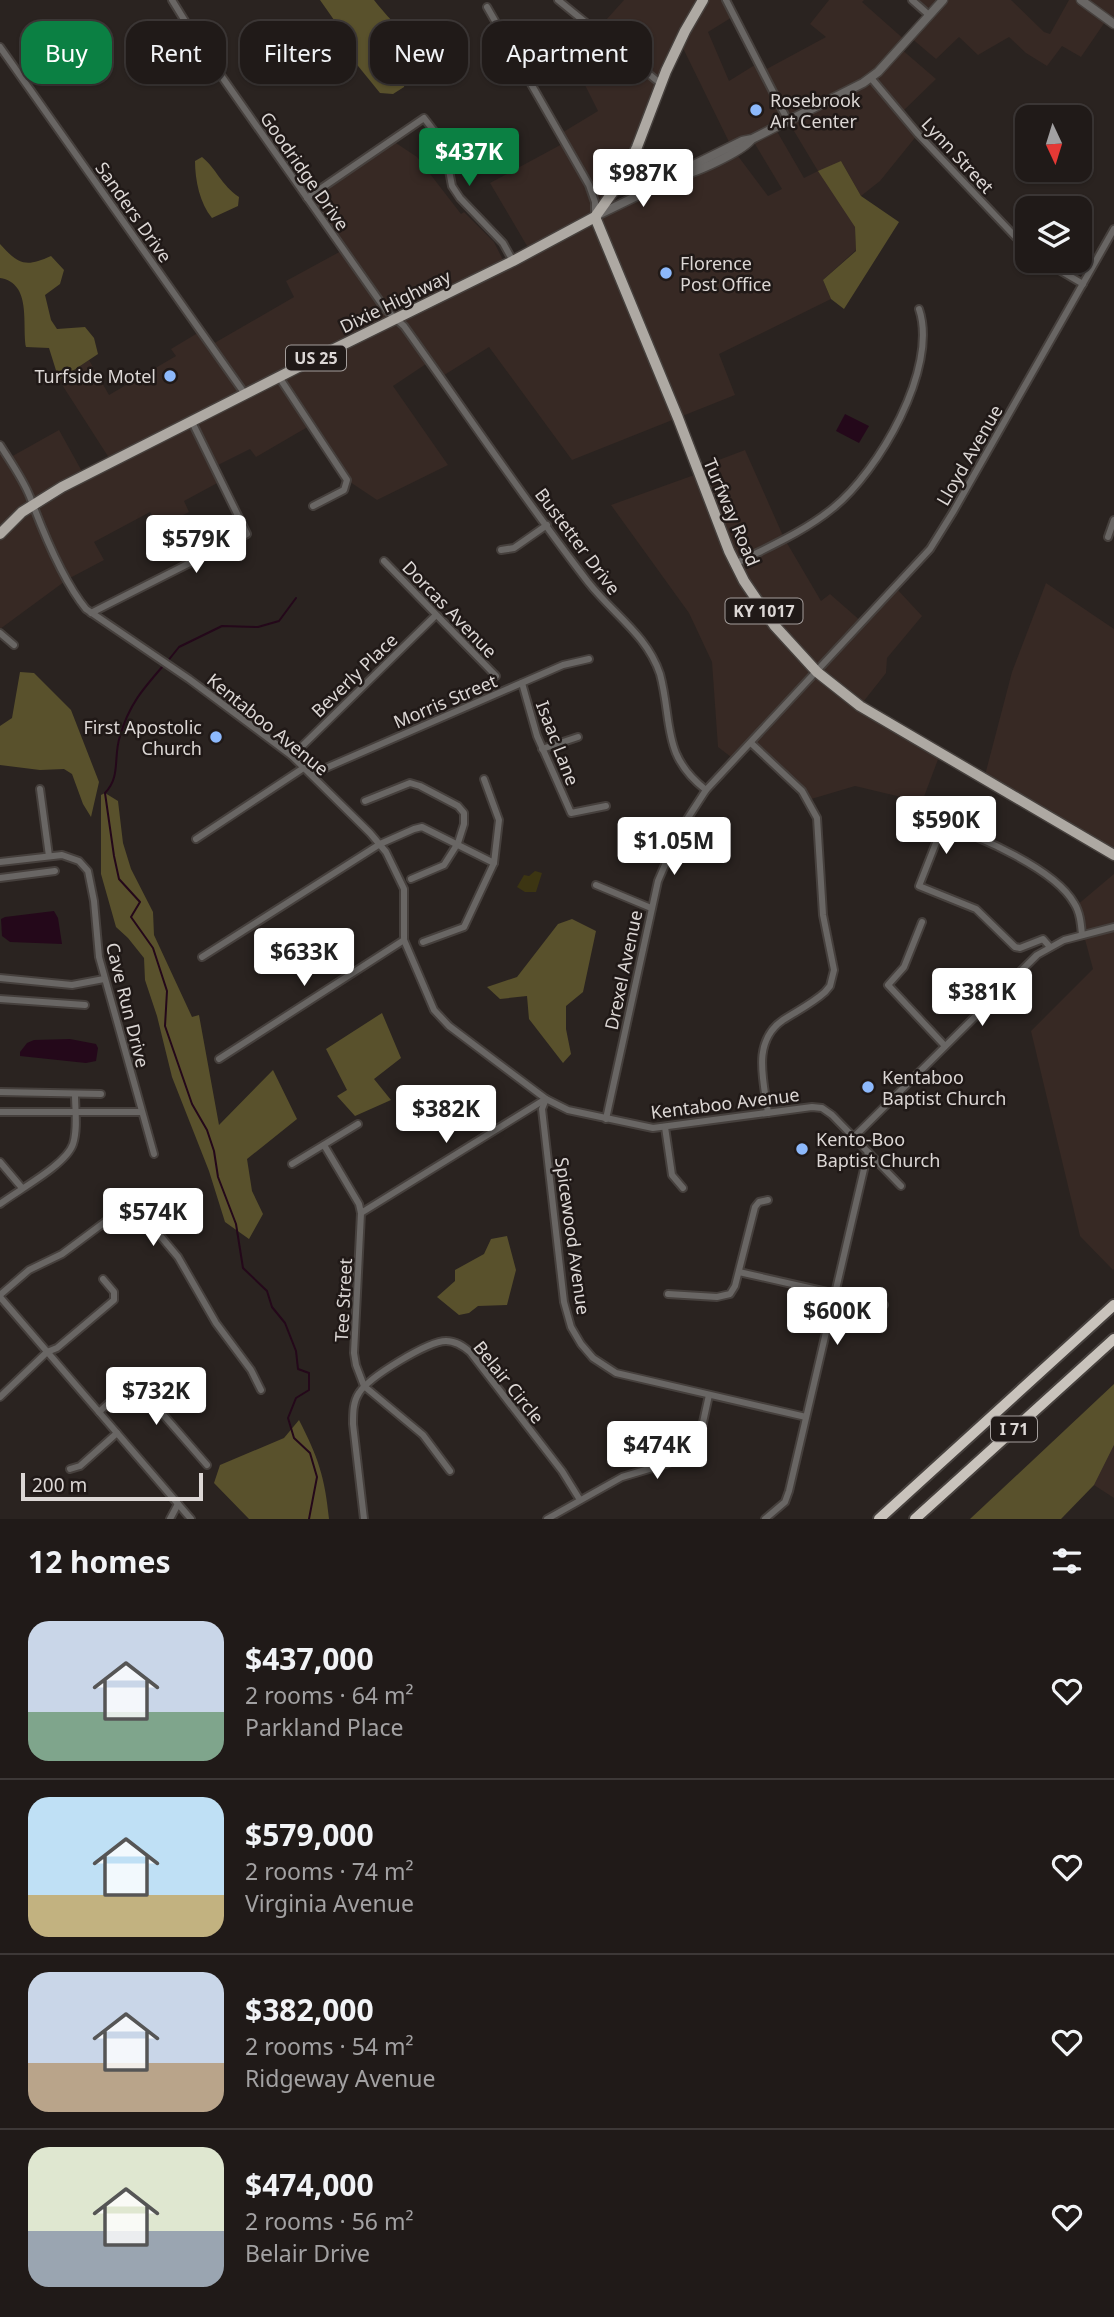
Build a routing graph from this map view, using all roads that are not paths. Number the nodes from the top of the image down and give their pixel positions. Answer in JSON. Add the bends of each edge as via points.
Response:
{"nodes":[{"id":1,"x":172,"y":0,"type":"edge"},
{"id":2,"x":558,"y":0,"type":"edge"},
{"id":3,"x":704,"y":0,"type":"edge"},
{"id":4,"x":726,"y":0,"type":"edge"},
{"id":5,"x":912,"y":0,"type":"edge"},
{"id":6,"x":943,"y":0,"type":"edge"},
{"id":7,"x":1081,"y":0,"type":"edge"},
{"id":8,"x":1093,"y":4,"type":"edge"},
{"id":9,"x":487,"y":8,"type":"dead end"},
{"id":10,"x":929,"y":15,"type":"junction"},
{"id":11,"x":1114,"y":24,"type":"edge"},
{"id":12,"x":0,"y":47,"type":"edge"},
{"id":13,"x":871,"y":78,"type":"junction"},
{"id":14,"x":661,"y":84,"type":"junction"},
{"id":15,"x":788,"y":121,"type":"junction"},
{"id":16,"x":307,"y":198,"type":"junction"},
{"id":17,"x":595,"y":217,"type":"junction"},
{"id":18,"x":1114,"y":229,"type":"edge"},
{"id":19,"x":1015,"y":236,"type":"edge"},
{"id":20,"x":513,"y":261,"type":"junction"},
{"id":21,"x":1064,"y":273,"type":"edge"},
{"id":22,"x":1083,"y":284,"type":"junction"},
{"id":23,"x":919,"y":309,"type":"dead end"},
{"id":24,"x":396,"y":319,"type":"junction"},
{"id":25,"x":279,"y":377,"type":"junction"},
{"id":26,"x":245,"y":394,"type":"junction"},
{"id":27,"x":192,"y":422,"type":"junction"},
{"id":28,"x":0,"y":445,"type":"edge"},
{"id":29,"x":32,"y":504,"type":"junction"},
{"id":30,"x":313,"y":506,"type":"dead end"},
{"id":31,"x":1114,"y":520,"type":"edge"},
{"id":32,"x":547,"y":525,"type":"junction"},
{"id":33,"x":1,"y":532,"type":"edge"},
{"id":34,"x":1108,"y":537,"type":"dead end"},
{"id":35,"x":501,"y":550,"type":"dead end"},
{"id":36,"x":384,"y":561,"type":"dead end"},
{"id":37,"x":735,"y":564,"type":"junction"},
{"id":38,"x":91,"y":613,"type":"junction"},
{"id":39,"x":436,"y":615,"type":"junction"},
{"id":40,"x":0,"y":633,"type":"edge"},
{"id":41,"x":13,"y":645,"type":"dead end"},
{"id":42,"x":590,"y":659,"type":"dead end"},
{"id":43,"x":817,"y":672,"type":"junction"},
{"id":44,"x":496,"y":676,"type":"dead end"},
{"id":45,"x":522,"y":683,"type":"junction"},
{"id":46,"x":578,"y":737,"type":"dead end"},
{"id":47,"x":751,"y":743,"type":"junction"},
{"id":48,"x":542,"y":749,"type":"junction"},
{"id":49,"x":292,"y":756,"type":"junction"},
{"id":50,"x":304,"y":767,"type":"junction"},
{"id":51,"x":312,"y":774,"type":"junction"},
{"id":52,"x":484,"y":779,"type":"dead end"},
{"id":53,"x":40,"y":789,"type":"dead end"},
{"id":54,"x":706,"y":790,"type":"junction"},
{"id":55,"x":365,"y":801,"type":"dead end"},
{"id":56,"x":606,"y":806,"type":"dead end"},
{"id":57,"x":196,"y":839,"type":"dead end"},
{"id":58,"x":458,"y":843,"type":"junction"},
{"id":59,"x":380,"y":844,"type":"junction"},
{"id":60,"x":1114,"y":855,"type":"edge"},
{"id":61,"x":49,"y":856,"type":"junction"},
{"id":62,"x":0,"y":862,"type":"edge"},
{"id":63,"x":494,"y":863,"type":"junction"},
{"id":64,"x":55,"y":871,"type":"dead end"},
{"id":65,"x":0,"y":878,"type":"edge"},
{"id":66,"x":411,"y":879,"type":"dead end"},
{"id":67,"x":596,"y":885,"type":"dead end"},
{"id":68,"x":651,"y":908,"type":"junction"},
{"id":69,"x":922,"y":922,"type":"dead end"},
{"id":70,"x":1114,"y":928,"type":"edge"},
{"id":71,"x":1082,"y":935,"type":"junction"},
{"id":72,"x":404,"y":940,"type":"junction"},
{"id":73,"x":423,"y":942,"type":"dead end"},
{"id":74,"x":1050,"y":947,"type":"junction"},
{"id":75,"x":202,"y":957,"type":"dead end"},
{"id":76,"x":0,"y":978,"type":"edge"},
{"id":77,"x":104,"y":979,"type":"junction"},
{"id":78,"x":0,"y":999,"type":"edge"},
{"id":79,"x":85,"y":1005,"type":"dead end"},
{"id":80,"x":944,"y":1046,"type":"junction"},
{"id":81,"x":219,"y":1059,"type":"dead end"},
{"id":82,"x":0,"y":1092,"type":"edge"},
{"id":83,"x":75,"y":1094,"type":"junction"},
{"id":84,"x":101,"y":1094,"type":"dead end"},
{"id":85,"x":546,"y":1099,"type":"junction"},
{"id":86,"x":0,"y":1112,"type":"edge"},
{"id":87,"x":75,"y":1112,"type":"junction"},
{"id":88,"x":141,"y":1112,"type":"junction"},
{"id":89,"x":768,"y":1113,"type":"junction"},
{"id":90,"x":606,"y":1119,"type":"junction"},
{"id":91,"x":358,"y":1124,"type":"dead end"},
{"id":92,"x":665,"y":1127,"type":"junction"},
{"id":93,"x":854,"y":1137,"type":"junction"},
{"id":94,"x":324,"y":1145,"type":"junction"},
{"id":95,"x":868,"y":1152,"type":"junction"},
{"id":96,"x":155,"y":1154,"type":"dead end"},
{"id":97,"x":0,"y":1161,"type":"edge"},
{"id":98,"x":292,"y":1164,"type":"dead end"},
{"id":99,"x":901,"y":1185,"type":"dead end"},
{"id":100,"x":22,"y":1188,"type":"junction"},
{"id":101,"x":683,"y":1188,"type":"dead end"},
{"id":102,"x":768,"y":1200,"type":"dead end"},
{"id":103,"x":0,"y":1204,"type":"edge"},
{"id":104,"x":361,"y":1213,"type":"junction"},
{"id":105,"x":739,"y":1272,"type":"junction"},
{"id":106,"x":103,"y":1279,"type":"dead end"},
{"id":107,"x":668,"y":1294,"type":"dead end"},
{"id":108,"x":835,"y":1295,"type":"junction"},
{"id":109,"x":0,"y":1296,"type":"edge"},
{"id":110,"x":884,"y":1305,"type":"dead end"},
{"id":111,"x":1114,"y":1305,"type":"edge"},
{"id":112,"x":1114,"y":1339,"type":"edge"},
{"id":113,"x":47,"y":1352,"type":"junction"},
{"id":114,"x":365,"y":1386,"type":"junction"},
{"id":115,"x":261,"y":1390,"type":"dead end"},
{"id":116,"x":709,"y":1395,"type":"junction"},
{"id":117,"x":0,"y":1397,"type":"edge"},
{"id":118,"x":99,"y":1412,"type":"junction"},
{"id":119,"x":806,"y":1417,"type":"junction"},
{"id":120,"x":117,"y":1433,"type":"junction"},
{"id":121,"x":207,"y":1465,"type":"dead end"},
{"id":122,"x":70,"y":1469,"type":"dead end"},
{"id":123,"x":450,"y":1471,"type":"dead end"},
{"id":124,"x":580,"y":1500,"type":"junction"},
{"id":125,"x":178,"y":1503,"type":"junction"},
{"id":126,"x":170,"y":1519,"type":"edge"},
{"id":127,"x":191,"y":1519,"type":"edge"},
{"id":128,"x":364,"y":1519,"type":"edge"},
{"id":129,"x":547,"y":1519,"type":"edge"},
{"id":130,"x":765,"y":1519,"type":"edge"},
{"id":131,"x":879,"y":1519,"type":"edge"},
{"id":132,"x":915,"y":1519,"type":"edge"}],
"edges":[{"from":1,"to":16,"type":"street","name":"Goodridge Drive"},
{"from":2,"to":14,"type":"street"},
{"from":3,"to":14,"type":"main road","name":"Dixie Highway","number":"US 25"},
{"from":4,"to":15,"type":"street"},
{"from":5,"to":10,"type":"street"},
{"from":6,"to":10,"type":"street"},
{"from":7,"to":8,"type":"street"},
{"from":8,"to":11,"type":"street"},
{"from":9,"to":17,"type":"street","via":[[589,186]]},
{"from":10,"to":13,"type":"street"},
{"from":12,"to":26,"type":"street","name":"Sanders Drive"},
{"from":13,"to":15,"type":"street"},
{"from":13,"to":19,"type":"street","name":"Lynn Street"},
{"from":14,"to":17,"type":"main road","name":"Dixie Highway","number":"US 25","via":[[626,171]]},
{"from":15,"to":17,"type":"street","via":[[746,146]]},
{"from":16,"to":20,"type":"street","via":[[424,118],[444,144],[452,186],[503,243]]},
{"from":16,"to":24,"type":"street","name":"Goodridge Drive"},
{"from":17,"to":20,"type":"main road","name":"Dixie Highway","number":"US 25"},
{"from":17,"to":37,"type":"main road","name":"Turfway Road","number":"KY 1017"},
{"from":18,"to":22,"type":"street","name":"Lloyd Avenue"},
{"from":20,"to":24,"type":"main road","name":"Dixie Highway","number":"US 25"},
{"from":21,"to":22,"type":"street"},
{"from":22,"to":43,"type":"street","name":"Lloyd Avenue","via":[[939,536]]},
{"from":23,"to":37,"type":"street","via":[[923,330],[914,384],[870,468],[827,513]]},
{"from":24,"to":25,"type":"main road","name":"Dixie Highway","number":"US 25"},
{"from":24,"to":32,"type":"street","name":"Bustetter Drive"},
{"from":25,"to":26,"type":"main road","name":"Dixie Highway","number":"US 25"},
{"from":25,"to":30,"type":"street","via":[[347,480],[344,490]]},
{"from":26,"to":27,"type":"main road","name":"Dixie Highway","number":"US 25"},
{"from":27,"to":29,"type":"main road","name":"Dixie Highway","number":"US 25"},
{"from":27,"to":38,"type":"street","via":[[247,534]]},
{"from":28,"to":29,"type":"street","name":"Kentaboo Avenue"},
{"from":29,"to":33,"type":"main road","name":"Dixie Highway","number":"US 25"},
{"from":29,"to":38,"type":"street","name":"Kentaboo Avenue","via":[[76,595]]},
{"from":31,"to":34,"type":"street"},
{"from":32,"to":35,"type":"street","via":[[514,548]]},
{"from":32,"to":54,"type":"street","name":"Bustetter Drive","via":[[589,582],[642,638],[663,685],[673,747],[685,770]]},
{"from":36,"to":39,"type":"street","name":"Dorcas Avenue"},
{"from":37,"to":43,"type":"main road","name":"Turfway Road","number":"KY 1017","via":[[774,625]]},
{"from":38,"to":49,"type":"street","name":"Kentaboo Avenue"},
{"from":39,"to":44,"type":"street","name":"Dorcas Avenue"},
{"from":39,"to":49,"type":"street","name":"Beverly Place"},
{"from":40,"to":41,"type":"street"},
{"from":42,"to":45,"type":"street","name":"Morris Street"},
{"from":43,"to":47,"type":"street","name":"Drexel Avenue"},
{"from":43,"to":60,"type":"main road","name":"Turfway Road","number":"KY 1017","via":[[876,717]]},
{"from":45,"to":48,"type":"street","name":"Isaac Lane"},
{"from":45,"to":51,"type":"street","name":"Morris Street"},
{"from":46,"to":48,"type":"street"},
{"from":47,"to":54,"type":"street","name":"Drexel Avenue"},
{"from":47,"to":89,"type":"street","via":[[802,791],[813,808],[823,915],[834,970],[825,992],[780,1022],[764,1043]]},
{"from":48,"to":56,"type":"street","name":"Isaac Lane","via":[[571,813]]},
{"from":49,"to":50,"type":"street","name":"Kentaboo Avenue"},
{"from":50,"to":51,"type":"street","name":"Kentaboo Avenue"},
{"from":50,"to":57,"type":"street"},
{"from":51,"to":59,"type":"street","name":"Kentaboo Avenue"},
{"from":52,"to":63,"type":"street","via":[[499,820]]},
{"from":53,"to":61,"type":"street"},
{"from":54,"to":68,"type":"street","name":"Drexel Avenue","via":[[672,845]]},
{"from":55,"to":58,"type":"street","via":[[403,784],[420,786],[458,806],[464,814]]},
{"from":58,"to":59,"type":"street","via":[[422,827]]},
{"from":58,"to":63,"type":"street"},
{"from":58,"to":66,"type":"street","via":[[444,865]]},
{"from":59,"to":72,"type":"street","name":"Kentaboo Avenue","via":[[405,893]]},
{"from":59,"to":75,"type":"street"},
{"from":61,"to":62,"type":"street","name":"Cave Run Drive"},
{"from":61,"to":77,"type":"street","name":"Cave Run Drive","via":[[67,856],[88,871]]},
{"from":63,"to":73,"type":"street","via":[[464,927]]},
{"from":64,"to":65,"type":"street"},
{"from":67,"to":68,"type":"street"},
{"from":68,"to":90,"type":"street","name":"Drexel Avenue"},
{"from":69,"to":80,"type":"street","via":[[904,967],[888,985]]},
{"from":70,"to":71,"type":"street"},
{"from":71,"to":74,"type":"street"},
{"from":71,"to":74,"type":"street","via":[[1075,904],[1052,879],[972,834],[943,825],[919,886],[976,909],[1015,947],[1043,939]]},
{"from":72,"to":81,"type":"street"},
{"from":72,"to":85,"type":"street","name":"Kentaboo Avenue","via":[[431,1005],[443,1021]]},
{"from":74,"to":80,"type":"street"},
{"from":76,"to":77,"type":"street","via":[[72,985]]},
{"from":77,"to":88,"type":"street","name":"Cave Run Drive"},
{"from":78,"to":79,"type":"street"},
{"from":80,"to":93,"type":"street"},
{"from":82,"to":83,"type":"street"},
{"from":83,"to":84,"type":"street"},
{"from":83,"to":87,"type":"street"},
{"from":85,"to":90,"type":"street","name":"Kentaboo Avenue"},
{"from":85,"to":104,"type":"street"},
{"from":85,"to":116,"type":"street","name":"Spicewood Avenue","via":[[542,1109],[564,1302],[575,1336],[593,1358],[616,1373]]},
{"from":86,"to":87,"type":"street"},
{"from":87,"to":88,"type":"street"},
{"from":87,"to":100,"type":"street","via":[[69,1152]]},
{"from":88,"to":96,"type":"street","name":"Cave Run Drive"},
{"from":89,"to":92,"type":"street","name":"Kentaboo Avenue"},
{"from":89,"to":93,"type":"street","name":"Kentaboo Avenue","via":[[820,1108]]},
{"from":90,"to":92,"type":"street","name":"Kentaboo Avenue"},
{"from":91,"to":94,"type":"street"},
{"from":92,"to":101,"type":"street","via":[[672,1175]]},
{"from":93,"to":95,"type":"street","name":"Kentaboo Avenue"},
{"from":94,"to":98,"type":"street"},
{"from":94,"to":104,"type":"street","name":"Tee Street"},
{"from":95,"to":99,"type":"street","name":"Kentaboo Avenue"},
{"from":95,"to":108,"type":"street"},
{"from":97,"to":100,"type":"street"},
{"from":100,"to":103,"type":"street"},
{"from":102,"to":105,"type":"street","via":[[755,1207]]},
{"from":104,"to":114,"type":"street","name":"Tee Street","via":[[354,1353]]},
{"from":105,"to":107,"type":"street","via":[[733,1291],[723,1297]]},
{"from":105,"to":108,"type":"street"},
{"from":106,"to":113,"type":"street","via":[[114,1292],[114,1300],[58,1348]]},
{"from":108,"to":110,"type":"street"},
{"from":108,"to":119,"type":"street"},
{"from":109,"to":113,"type":"street"},
{"from":109,"to":115,"type":"street","via":[[29,1270],[62,1254],[113,1216],[133,1213],[147,1220],[178,1257]]},
{"from":111,"to":131,"type":"highway","number":"I 71"},
{"from":112,"to":132,"type":"highway","number":"I 71"},
{"from":113,"to":117,"type":"street"},
{"from":113,"to":118,"type":"street"},
{"from":114,"to":123,"type":"street","via":[[423,1435]]},
{"from":114,"to":124,"type":"street","name":"Belair Circle","via":[[432,1344],[459,1344],[504,1395]]},
{"from":114,"to":128,"type":"street","via":[[353,1413]]},
{"from":116,"to":119,"type":"street","name":"Spicewood Avenue"},
{"from":116,"to":124,"type":"street","via":[[700,1436],[690,1451],[622,1477]]},
{"from":118,"to":120,"type":"street"},
{"from":118,"to":121,"type":"street","via":[[120,1393],[136,1393],[160,1411]]},
{"from":119,"to":130,"type":"street","via":[[787,1498]]},
{"from":120,"to":122,"type":"street","via":[[80,1466]]},
{"from":120,"to":125,"type":"street"},
{"from":124,"to":129,"type":"street"},
{"from":125,"to":126,"type":"street"},
{"from":125,"to":127,"type":"street"}]}
